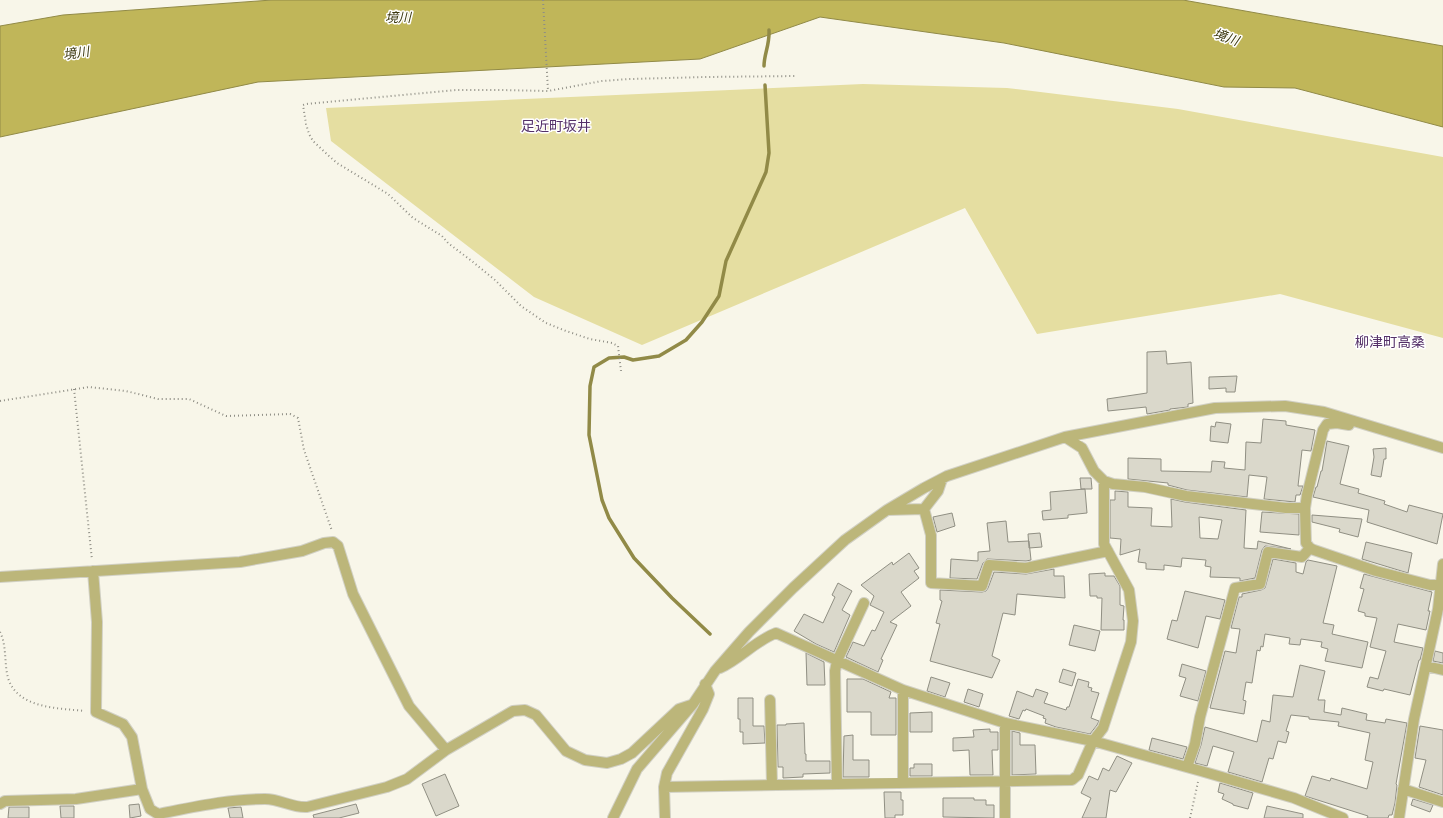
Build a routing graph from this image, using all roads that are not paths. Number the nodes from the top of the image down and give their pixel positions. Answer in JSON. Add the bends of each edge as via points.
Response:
{"nodes":[{"id":1,"x":1376,"y":427,"type":"junction"},
{"id":2,"x":1064,"y":437,"type":"junction"},
{"id":3,"x":1443,"y":448,"type":"edge"},
{"id":4,"x":942,"y":479,"type":"junction"},
{"id":5,"x":1104,"y":481,"type":"junction"},
{"id":6,"x":1305,"y":508,"type":"junction"},
{"id":7,"x":924,"y":509,"type":"junction"},
{"id":8,"x":887,"y":510,"type":"junction"},
{"id":9,"x":1310,"y":548,"type":"junction"},
{"id":10,"x":1108,"y":551,"type":"junction"},
{"id":11,"x":1443,"y":564,"type":"edge"},
{"id":12,"x":93,"y":571,"type":"junction"},
{"id":13,"x":0,"y":577,"type":"edge"},
{"id":14,"x":1442,"y":586,"type":"edge"},
{"id":15,"x":864,"y":603,"type":"dead end"},
{"id":16,"x":837,"y":661,"type":"junction"},
{"id":17,"x":1426,"y":666,"type":"junction"},
{"id":18,"x":1443,"y":670,"type":"edge"},
{"id":19,"x":715,"y":671,"type":"junction"},
{"id":20,"x":705,"y":684,"type":"junction"},
{"id":21,"x":903,"y":690,"type":"junction"},
{"id":22,"x":770,"y":700,"type":"dead end"},
{"id":23,"x":693,"y":704,"type":"junction"},
{"id":24,"x":1005,"y":723,"type":"junction"},
{"id":25,"x":1093,"y":741,"type":"junction"},
{"id":26,"x":446,"y":750,"type":"junction"},
{"id":27,"x":1187,"y":767,"type":"junction"},
{"id":28,"x":1004,"y":781,"type":"junction"},
{"id":29,"x":837,"y":783,"type":"junction"},
{"id":30,"x":903,"y":783,"type":"junction"},
{"id":31,"x":772,"y":784,"type":"junction"},
{"id":32,"x":664,"y":787,"type":"junction"},
{"id":33,"x":142,"y":789,"type":"junction"},
{"id":34,"x":1403,"y":789,"type":"junction"},
{"id":35,"x":1443,"y":802,"type":"edge"},
{"id":36,"x":0,"y":804,"type":"edge"},
{"id":37,"x":613,"y":818,"type":"edge"},
{"id":38,"x":665,"y":818,"type":"edge"},
{"id":39,"x":1005,"y":818,"type":"edge"},
{"id":40,"x":1344,"y":818,"type":"edge"},
{"id":41,"x":1399,"y":818,"type":"edge"}],
"edges":[{"from":1,"to":2,"type":"street","via":[[1324,412],[1285,406],[1260,406],[1215,408]]},
{"from":1,"to":3,"type":"street"},
{"from":1,"to":6,"type":"street","via":[[1367,429],[1337,423],[1327,424],[1323,430]]},
{"from":2,"to":4,"type":"street"},
{"from":2,"to":5,"type":"street","via":[[1082,448],[1094,472]]},
{"from":4,"to":7,"type":"street","via":[[938,491]]},
{"from":4,"to":8,"type":"street"},
{"from":5,"to":6,"type":"street","via":[[1186,496]]},
{"from":5,"to":10,"type":"street","via":[[1104,544]]},
{"from":6,"to":9,"type":"street","via":[[1306,543]]},
{"from":7,"to":8,"type":"street"},
{"from":7,"to":10,"type":"street","via":[[931,535],[931,583],[982,586],[989,566],[1026,568]]},
{"from":8,"to":19,"type":"street","via":[[845,540],[793,588]]},
{"from":9,"to":14,"type":"street","via":[[1376,571],[1430,586]]},
{"from":9,"to":27,"type":"street","via":[[1302,557],[1268,552],[1260,584],[1235,588]]},
{"from":10,"to":25,"type":"street","via":[[1129,590],[1134,621],[1131,642],[1103,728]]},
{"from":11,"to":14,"type":"street"},
{"from":12,"to":13,"type":"street"},
{"from":12,"to":26,"type":"street","via":[[240,562],[302,551],[333,542],[338,546],[353,594],[409,706]]},
{"from":12,"to":33,"type":"street","via":[[96,712],[123,724],[132,737]]},
{"from":14,"to":17,"type":"street"},
{"from":15,"to":16,"type":"street"},
{"from":16,"to":19,"type":"street","via":[[776,633]]},
{"from":16,"to":21,"type":"street"},
{"from":16,"to":29,"type":"street"},
{"from":17,"to":18,"type":"street"},
{"from":17,"to":34,"type":"street","via":[[1411,731]]},
{"from":19,"to":20,"type":"street"},
{"from":20,"to":23,"type":"street"},
{"from":20,"to":32,"type":"street","via":[[709,694],[703,710],[667,772]]},
{"from":21,"to":24,"type":"street"},
{"from":21,"to":30,"type":"street"},
{"from":22,"to":31,"type":"street"},
{"from":23,"to":26,"type":"street","via":[[679,709],[621,760],[607,763],[585,760],[566,752],[536,715],[525,710],[513,711]]},
{"from":23,"to":37,"type":"street","via":[[637,769]]},
{"from":24,"to":25,"type":"street"},
{"from":24,"to":28,"type":"street"},
{"from":25,"to":27,"type":"street"},
{"from":25,"to":28,"type":"street","via":[[1078,775],[1072,780]]},
{"from":26,"to":33,"type":"street","via":[[407,780],[307,807],[297,808],[267,799],[223,802],[158,814],[150,809]]},
{"from":27,"to":40,"type":"street","via":[[1294,798]]},
{"from":28,"to":30,"type":"street"},
{"from":28,"to":39,"type":"street"},
{"from":29,"to":30,"type":"street"},
{"from":29,"to":31,"type":"street"},
{"from":31,"to":32,"type":"street"},
{"from":32,"to":38,"type":"street"},
{"from":33,"to":36,"type":"street","via":[[76,799],[6,801]]},
{"from":34,"to":35,"type":"street"},
{"from":34,"to":41,"type":"street"}]}
